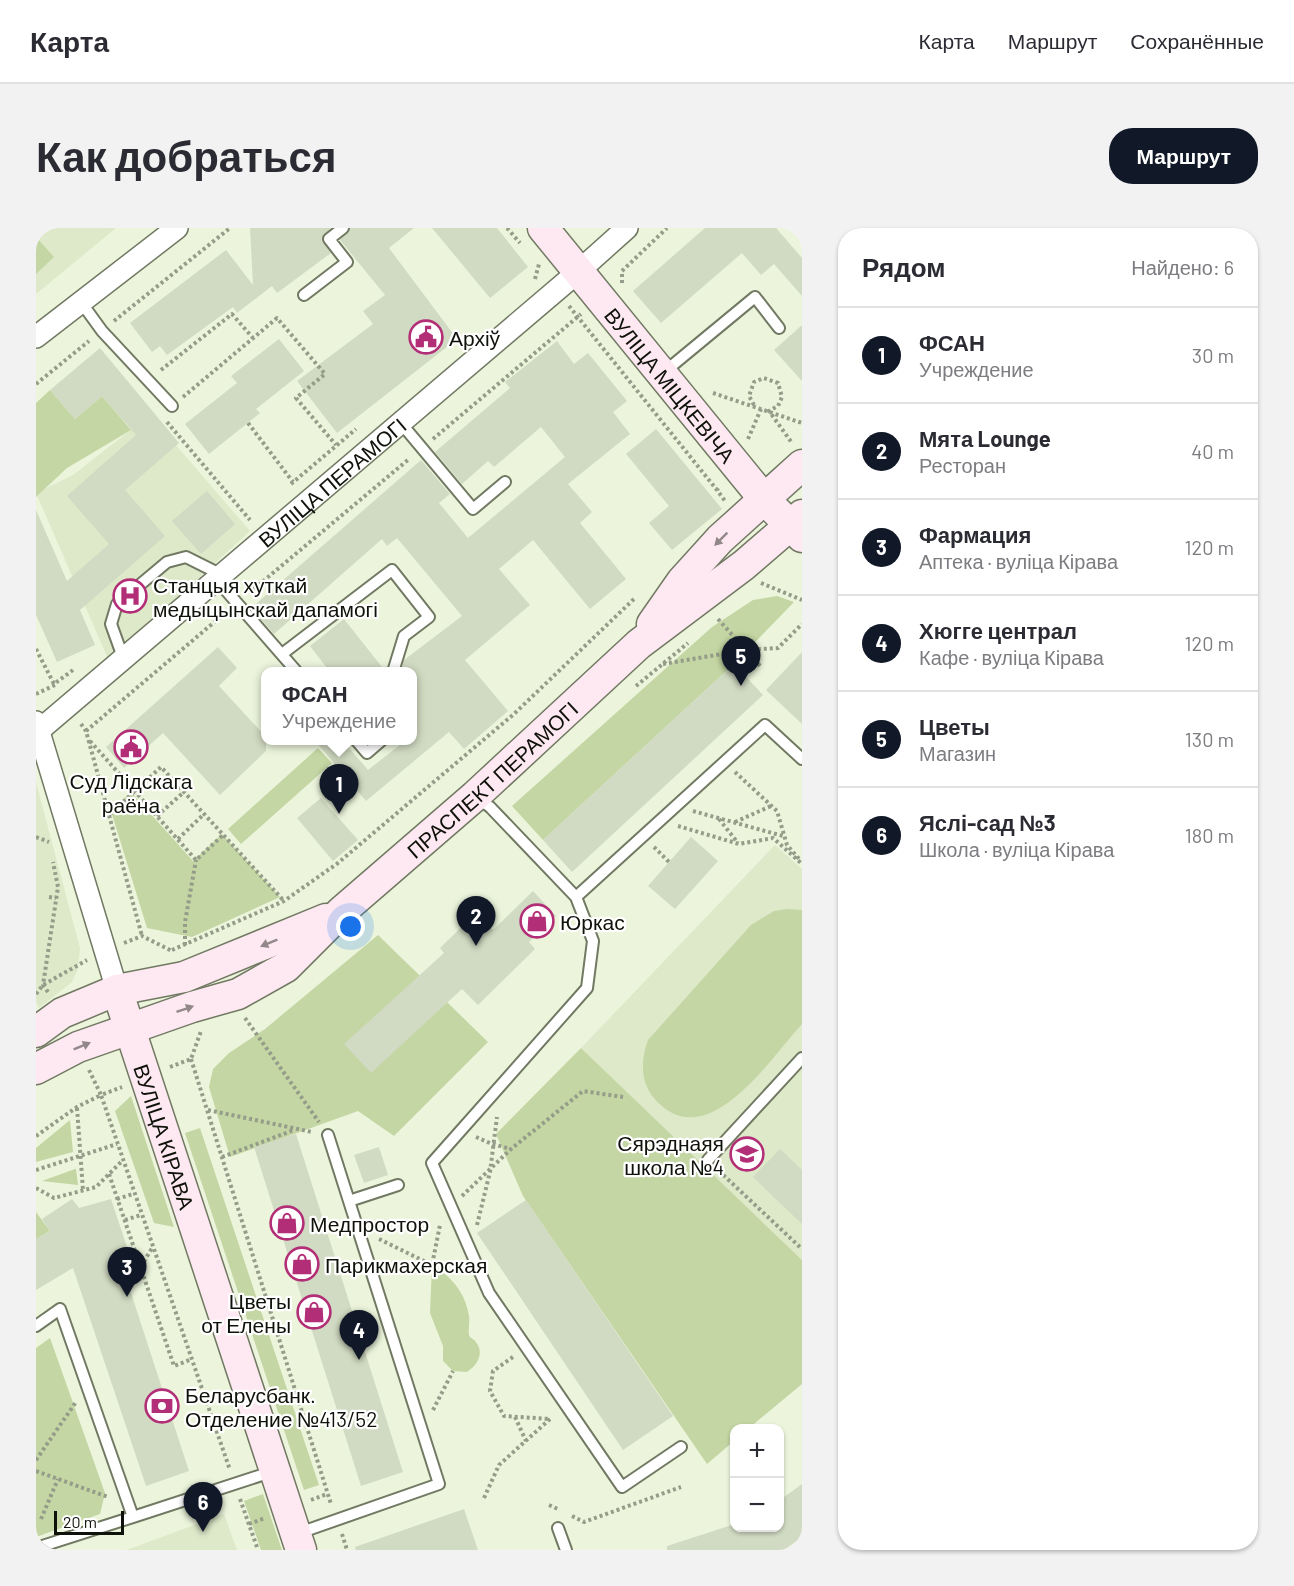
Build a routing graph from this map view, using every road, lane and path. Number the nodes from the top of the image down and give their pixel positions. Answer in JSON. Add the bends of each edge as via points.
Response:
{"nodes":[{"id":1,"x":177,"y":228,"type":"edge"},
{"id":2,"x":230,"y":228,"type":"edge"},
{"id":3,"x":343,"y":228,"type":"edge"},
{"id":4,"x":543,"y":228,"type":"edge"},
{"id":5,"x":627,"y":228,"type":"edge"},
{"id":6,"x":667,"y":228,"type":"edge"},
{"id":7,"x":579,"y":271,"type":"junction"},
{"id":8,"x":304,"y":295,"type":"dead end"},
{"id":9,"x":604,"y":301,"type":"junction"},
{"id":10,"x":81,"y":302,"type":"junction"},
{"id":11,"x":577,"y":317,"type":"junction"},
{"id":12,"x":779,"y":328,"type":"dead end"},
{"id":13,"x":102,"y":331,"type":"junction"},
{"id":14,"x":36,"y":337,"type":"edge"},
{"id":15,"x":253,"y":338,"type":"junction"},
{"id":16,"x":662,"y":374,"type":"junction"},
{"id":17,"x":149,"y":380,"type":"junction"},
{"id":18,"x":36,"y":384,"type":"edge"},
{"id":19,"x":711,"y":393,"type":"dead end"},
{"id":20,"x":754,"y":405,"type":"junction"},
{"id":21,"x":172,"y":406,"type":"junction"},
{"id":22,"x":761,"y":409,"type":"junction"},
{"id":23,"x":769,"y":411,"type":"junction"},
{"id":24,"x":400,"y":422,"type":"junction"},
{"id":25,"x":248,"y":423,"type":"dead end"},
{"id":26,"x":802,"y":423,"type":"edge"},
{"id":27,"x":746,"y":443,"type":"dead end"},
{"id":28,"x":336,"y":444,"type":"dead end"},
{"id":29,"x":422,"y":448,"type":"junction"},
{"id":30,"x":799,"y":458,"type":"edge"},
{"id":31,"x":293,"y":482,"type":"dead end"},
{"id":32,"x":505,"y":482,"type":"dead end"},
{"id":33,"x":717,"y":490,"type":"dead end"},
{"id":34,"x":764,"y":499,"type":"junction"},
{"id":35,"x":250,"y":520,"type":"dead end"},
{"id":36,"x":798,"y":526,"type":"edge"},
{"id":37,"x":218,"y":576,"type":"junction"},
{"id":38,"x":641,"y":593,"type":"dead end"},
{"id":39,"x":237,"y":603,"type":"junction"},
{"id":40,"x":718,"y":619,"type":"dead end"},
{"id":41,"x":802,"y":624,"type":"edge"},
{"id":42,"x":639,"y":644,"type":"junction"},
{"id":43,"x":36,"y":649,"type":"edge"},
{"id":44,"x":745,"y":650,"type":"junction"},
{"id":45,"x":282,"y":654,"type":"junction"},
{"id":46,"x":124,"y":660,"type":"junction"},
{"id":47,"x":662,"y":664,"type":"dead end"},
{"id":48,"x":293,"y":667,"type":"edge"},
{"id":49,"x":395,"y":667,"type":"edge"},
{"id":50,"x":761,"y":667,"type":"dead end"},
{"id":51,"x":54,"y":684,"type":"junction"},
{"id":52,"x":36,"y":694,"type":"edge"},
{"id":53,"x":68,"y":706,"type":"junction"},
{"id":54,"x":37,"y":728,"type":"edge"},
{"id":55,"x":86,"y":731,"type":"junction"},
{"id":56,"x":88,"y":738,"type":"junction"},
{"id":57,"x":360,"y":745,"type":"edge"},
{"id":58,"x":377,"y":745,"type":"edge"},
{"id":59,"x":802,"y":759,"type":"edge"},
{"id":60,"x":723,"y":761,"type":"junction"},
{"id":61,"x":135,"y":791,"type":"junction"},
{"id":62,"x":184,"y":792,"type":"junction"},
{"id":63,"x":475,"y":796,"type":"junction"},
{"id":64,"x":675,"y":806,"type":"junction"},
{"id":65,"x":771,"y":806,"type":"junction"},
{"id":66,"x":110,"y":814,"type":"junction"},
{"id":67,"x":204,"y":814,"type":"junction"},
{"id":68,"x":157,"y":816,"type":"junction"},
{"id":69,"x":718,"y":818,"type":"junction"},
{"id":70,"x":660,"y":820,"type":"junction"},
{"id":71,"x":735,"y":823,"type":"junction"},
{"id":72,"x":47,"y":833,"type":"dead end"},
{"id":73,"x":223,"y":835,"type":"junction"},
{"id":74,"x":783,"y":836,"type":"junction"},
{"id":75,"x":36,"y":837,"type":"edge"},
{"id":76,"x":178,"y":839,"type":"junction"},
{"id":77,"x":49,"y":842,"type":"junction"},
{"id":78,"x":739,"y":844,"type":"junction"},
{"id":79,"x":196,"y":860,"type":"junction"},
{"id":80,"x":802,"y":863,"type":"edge"},
{"id":81,"x":49,"y":897,"type":"dead end"},
{"id":82,"x":576,"y":897,"type":"junction"},
{"id":83,"x":56,"y":898,"type":"junction"},
{"id":84,"x":284,"y":901,"type":"junction"},
{"id":85,"x":342,"y":911,"type":"junction"},
{"id":86,"x":142,"y":936,"type":"dead end"},
{"id":87,"x":185,"y":945,"type":"junction"},
{"id":88,"x":172,"y":950,"type":"dead end"},
{"id":89,"x":117,"y":990,"type":"junction"},
{"id":90,"x":36,"y":994,"type":"edge"},
{"id":91,"x":243,"y":1015,"type":"dead end"},
{"id":92,"x":130,"y":1029,"type":"junction"},
{"id":93,"x":36,"y":1032,"type":"edge"},
{"id":94,"x":802,"y":1058,"type":"edge"},
{"id":95,"x":191,"y":1059,"type":"dead end"},
{"id":96,"x":36,"y":1069,"type":"edge"},
{"id":97,"x":503,"y":1083,"type":"junction"},
{"id":98,"x":623,"y":1097,"type":"dead end"},
{"id":99,"x":77,"y":1107,"type":"junction"},
{"id":100,"x":207,"y":1110,"type":"junction"},
{"id":101,"x":297,"y":1129,"type":"junction"},
{"id":102,"x":462,"y":1130,"type":"junction"},
{"id":103,"x":328,"y":1135,"type":"junction"},
{"id":104,"x":36,"y":1136,"type":"edge"},
{"id":105,"x":117,"y":1144,"type":"junction"},
{"id":106,"x":492,"y":1144,"type":"junction"},
{"id":107,"x":511,"y":1149,"type":"junction"},
{"id":108,"x":80,"y":1156,"type":"junction"},
{"id":109,"x":222,"y":1156,"type":"junction"},
{"id":110,"x":708,"y":1160,"type":"joint"},
{"id":111,"x":122,"y":1161,"type":"junction"},
{"id":112,"x":36,"y":1170,"type":"edge"},
{"id":113,"x":489,"y":1172,"type":"junction"},
{"id":114,"x":109,"y":1174,"type":"junction"},
{"id":115,"x":398,"y":1185,"type":"dead end"},
{"id":116,"x":36,"y":1188,"type":"edge"},
{"id":117,"x":82,"y":1190,"type":"junction"},
{"id":118,"x":133,"y":1194,"type":"junction"},
{"id":119,"x":117,"y":1199,"type":"junction"},
{"id":120,"x":349,"y":1200,"type":"junction"},
{"id":121,"x":451,"y":1206,"type":"junction"},
{"id":122,"x":141,"y":1215,"type":"junction"},
{"id":123,"x":125,"y":1221,"type":"junction"},
{"id":124,"x":357,"y":1227,"type":"junction"},
{"id":125,"x":152,"y":1247,"type":"junction"},
{"id":126,"x":802,"y":1249,"type":"edge"},
{"id":127,"x":470,"y":1251,"type":"junction"},
{"id":128,"x":141,"y":1268,"type":"junction"},
{"id":129,"x":36,"y":1326,"type":"edge"},
{"id":130,"x":526,"y":1347,"type":"junction"},
{"id":131,"x":192,"y":1359,"type":"junction"},
{"id":132,"x":453,"y":1371,"type":"dead end"},
{"id":133,"x":87,"y":1387,"type":"junction"},
{"id":134,"x":566,"y":1405,"type":"junction"},
{"id":135,"x":515,"y":1417,"type":"junction"},
{"id":136,"x":550,"y":1419,"type":"junction"},
{"id":137,"x":422,"y":1432,"type":"junction"},
{"id":138,"x":526,"y":1441,"type":"junction"},
{"id":139,"x":681,"y":1447,"type":"dead end"},
{"id":140,"x":36,"y":1460,"type":"edge"},
{"id":141,"x":274,"y":1471,"type":"junction"},
{"id":142,"x":231,"y":1472,"type":"dead end"},
{"id":143,"x":58,"y":1479,"type":"dead end"},
{"id":144,"x":681,"y":1487,"type":"dead end"},
{"id":145,"x":327,"y":1494,"type":"dead end"},
{"id":146,"x":484,"y":1498,"type":"dead end"},
{"id":147,"x":549,"y":1505,"type":"dead end"},
{"id":148,"x":133,"y":1516,"type":"junction"},
{"id":149,"x":40,"y":1519,"type":"dead end"},
{"id":150,"x":249,"y":1524,"type":"dead end"},
{"id":151,"x":558,"y":1528,"type":"dead end"},
{"id":152,"x":298,"y":1542,"type":"edge"},
{"id":153,"x":36,"y":1548,"type":"edge"},
{"id":154,"x":258,"y":1550,"type":"edge"},
{"id":155,"x":566,"y":1550,"type":"edge"}],
"edges":[{"from":1,"to":10,"type":"street"},
{"from":2,"to":13,"type":"path"},
{"from":3,"to":8,"type":"lane","via":[[329,239],[347,262]]},
{"from":4,"to":7,"type":"main road","name":"ВУЛІЦА МІЦКЕВІЧА"},
{"from":5,"to":7,"type":"street","name":"ВУЛІЦА ПЕРАМОГІ"},
{"from":6,"to":9,"type":"path","via":[[622,271],[621,287]]},
{"from":7,"to":9,"type":"main road","name":"ВУЛІЦА МІЦКЕВІЧА"},
{"from":7,"to":24,"type":"street","name":"ВУЛІЦА ПЕРАМОГІ"},
{"from":9,"to":11,"type":"path"},
{"from":9,"to":16,"type":"main road","name":"ВУЛІЦА МІЦКЕВІЧА"},
{"from":10,"to":13,"type":"lane"},
{"from":10,"to":14,"type":"street"},
{"from":11,"to":29,"type":"path"},
{"from":11,"to":33,"type":"path"},
{"from":12,"to":16,"type":"lane","via":[[755,297]]},
{"from":13,"to":17,"type":"lane"},
{"from":13,"to":18,"type":"path"},
{"from":15,"to":17,"type":"path","via":[[232,314]]},
{"from":15,"to":21,"type":"path"},
{"from":15,"to":28,"type":"path","via":[[277,318],[325,374],[296,398]]},
{"from":16,"to":34,"type":"main road","name":"ВУЛІЦА МІЦКЕВІЧА"},
{"from":17,"to":21,"type":"lane"},
{"from":19,"to":20,"type":"path"},
{"from":20,"to":22,"type":"path"},
{"from":20,"to":23,"type":"path","via":[[749,396],[754,382],[774,380],[782,397],[778,406]]},
{"from":21,"to":35,"type":"path","via":[[162,415]]},
{"from":22,"to":23,"type":"path"},
{"from":22,"to":27,"type":"path"},
{"from":23,"to":26,"type":"path"},
{"from":23,"to":30,"type":"path"},
{"from":24,"to":29,"type":"lane"},
{"from":24,"to":37,"type":"street","name":"ВУЛІЦА ПЕРАМОГІ"},
{"from":25,"to":31,"type":"path"},
{"from":29,"to":32,"type":"lane","via":[[473,509]]},
{"from":29,"to":39,"type":"path"},
{"from":30,"to":34,"type":"main road","name":"ПРАСПЕКТ ПЕРАМОГІ"},
{"from":34,"to":36,"type":"main road","name":"ВУЛІЦА МІЦКЕВІЧА"},
{"from":34,"to":42,"type":"main road","name":"ПРАСПЕКТ ПЕРАМОГІ","one_way":true,"via":[[682,581]]},
{"from":36,"to":42,"type":"main road","name":"ПРАСПЕКТ ПЕРАМОГІ"},
{"from":37,"to":39,"type":"lane"},
{"from":37,"to":46,"type":"street","name":"ВУЛІЦА ПЕРАМОГІ"},
{"from":37,"to":46,"type":"lane","via":[[186,557],[167,562],[117,604],[111,624]]},
{"from":38,"to":84,"type":"path","via":[[514,714],[338,863]]},
{"from":39,"to":45,"type":"lane"},
{"from":39,"to":55,"type":"path"},
{"from":40,"to":44,"type":"path"},
{"from":41,"to":44,"type":"path","via":[[778,648]]},
{"from":42,"to":63,"type":"main road","name":"ПРАСПЕКТ ПЕРАМОГІ"},
{"from":43,"to":51,"type":"path"},
{"from":44,"to":47,"type":"path"},
{"from":44,"to":50,"type":"path"},
{"from":45,"to":48,"type":"lane"},
{"from":45,"to":49,"type":"lane","via":[[392,570],[429,617],[404,636]]},
{"from":46,"to":53,"type":"street","name":"ВУЛІЦА ПЕРАМОГІ"},
{"from":51,"to":52,"type":"path"},
{"from":51,"to":53,"type":"path"},
{"from":53,"to":54,"type":"street","name":"ВУЛІЦА ПЕРАМОГІ"},
{"from":53,"to":55,"type":"path"},
{"from":54,"to":89,"type":"street","name":"ВУЛІЦА КІРАВА"},
{"from":55,"to":56,"type":"path"},
{"from":56,"to":61,"type":"path"},
{"from":56,"to":66,"type":"path"},
{"from":57,"to":58,"type":"lane","via":[[368,753]]},
{"from":59,"to":60,"type":"lane","via":[[765,725]]},
{"from":60,"to":64,"type":"lane"},
{"from":60,"to":65,"type":"path"},
{"from":61,"to":62,"type":"path","via":[[161,767]]},
{"from":61,"to":66,"type":"path"},
{"from":61,"to":68,"type":"path"},
{"from":62,"to":67,"type":"path"},
{"from":62,"to":68,"type":"path"},
{"from":63,"to":82,"type":"lane"},
{"from":63,"to":85,"type":"main road","name":"ПРАСПЕКТ ПЕРАМОГІ"},
{"from":64,"to":69,"type":"path"},
{"from":64,"to":70,"type":"lane"},
{"from":65,"to":71,"type":"path"},
{"from":65,"to":74,"type":"path","via":[[777,811]]},
{"from":66,"to":86,"type":"path"},
{"from":67,"to":73,"type":"path"},
{"from":67,"to":76,"type":"path"},
{"from":68,"to":76,"type":"path"},
{"from":69,"to":71,"type":"path"},
{"from":69,"to":78,"type":"path"},
{"from":70,"to":78,"type":"path"},
{"from":70,"to":82,"type":"lane"},
{"from":71,"to":74,"type":"path"},
{"from":72,"to":77,"type":"path"},
{"from":73,"to":79,"type":"path"},
{"from":73,"to":84,"type":"path"},
{"from":74,"to":80,"type":"path"},
{"from":75,"to":77,"type":"path"},
{"from":76,"to":79,"type":"path"},
{"from":77,"to":83,"type":"path","via":[[58,887]]},
{"from":78,"to":80,"type":"path","via":[[773,838]]},
{"from":79,"to":87,"type":"path"},
{"from":81,"to":83,"type":"path"},
{"from":82,"to":97,"type":"lane","via":[[593,941],[587,988]]},
{"from":83,"to":90,"type":"path","via":[[43,985]]},
{"from":84,"to":87,"type":"path"},
{"from":85,"to":89,"type":"main road","name":"ПРАСПЕКТ ПЕРАМОГІ","one_way":true,"via":[[184,977]]},
{"from":92,"to":85,"type":"main road","name":"ПРАСПЕКТ ПЕРАМОГІ","one_way":true,"via":[[238,994],[286,968]]},
{"from":87,"to":88,"type":"path"},
{"from":89,"to":92,"type":"main road","name":"ВУЛІЦА КІРАВА"},
{"from":89,"to":93,"type":"main road","name":"ПРАСПЕКТ ПЕРАМОГІ","via":[[62,1013]]},
{"from":91,"to":103,"type":"path"},
{"from":96,"to":92,"type":"main road","name":"ПРАСПЕКТ ПЕРАМОГІ","one_way":true,"via":[[78,1047]]},
{"from":92,"to":141,"type":"main road","name":"ВУЛІЦА КІРАВА"},
{"from":94,"to":110,"type":"lane"},
{"from":95,"to":100,"type":"path"},
{"from":97,"to":102,"type":"lane"},
{"from":97,"to":106,"type":"path"},
{"from":98,"to":107,"type":"path","via":[[583,1091]]},
{"from":99,"to":104,"type":"path"},
{"from":99,"to":105,"type":"path","via":[[101,1095]]},
{"from":99,"to":108,"type":"path"},
{"from":100,"to":101,"type":"path"},
{"from":100,"to":109,"type":"path"},
{"from":101,"to":103,"type":"path"},
{"from":101,"to":109,"type":"path"},
{"from":102,"to":106,"type":"path"},
{"from":102,"to":121,"type":"lane","via":[[432,1163]]},
{"from":103,"to":120,"type":"lane"},
{"from":105,"to":108,"type":"path"},
{"from":105,"to":111,"type":"path"},
{"from":106,"to":107,"type":"path"},
{"from":106,"to":113,"type":"path"},
{"from":107,"to":113,"type":"path"},
{"from":108,"to":112,"type":"path"},
{"from":108,"to":117,"type":"path"},
{"from":109,"to":145,"type":"path"},
{"from":110,"to":126,"type":"path"},
{"from":111,"to":114,"type":"path"},
{"from":111,"to":118,"type":"path"},
{"from":113,"to":121,"type":"path"},
{"from":113,"to":127,"type":"path"},
{"from":114,"to":117,"type":"path","via":[[96,1187]]},
{"from":114,"to":119,"type":"path"},
{"from":115,"to":120,"type":"lane"},
{"from":116,"to":117,"type":"path","via":[[54,1198]]},
{"from":118,"to":119,"type":"path"},
{"from":118,"to":122,"type":"path"},
{"from":119,"to":123,"type":"path"},
{"from":120,"to":124,"type":"lane"},
{"from":121,"to":124,"type":"path","via":[[440,1225],[432,1266]]},
{"from":121,"to":127,"type":"lane"},
{"from":122,"to":123,"type":"path"},
{"from":122,"to":125,"type":"path"},
{"from":123,"to":128,"type":"path"},
{"from":124,"to":137,"type":"lane"},
{"from":125,"to":128,"type":"path"},
{"from":125,"to":131,"type":"path"},
{"from":127,"to":130,"type":"lane","via":[[489,1293]]},
{"from":128,"to":131,"type":"path","via":[[174,1365]]},
{"from":129,"to":133,"type":"lane","via":[[60,1309]]},
{"from":130,"to":134,"type":"lane"},
{"from":130,"to":135,"type":"path","via":[[493,1371],[490,1391],[504,1416]]},
{"from":131,"to":142,"type":"path"},
{"from":132,"to":137,"type":"path"},
{"from":133,"to":140,"type":"path"},
{"from":133,"to":148,"type":"lane"},
{"from":134,"to":136,"type":"path"},
{"from":134,"to":139,"type":"lane","via":[[622,1487]]},
{"from":135,"to":136,"type":"path"},
{"from":135,"to":138,"type":"path"},
{"from":136,"to":138,"type":"path"},
{"from":137,"to":152,"type":"lane","via":[[439,1484]]},
{"from":138,"to":146,"type":"path","via":[[499,1465]]},
{"from":141,"to":148,"type":"lane"},
{"from":141,"to":152,"type":"main road","name":"ВУЛІЦА КІРАВА"},
{"from":143,"to":149,"type":"path"},
{"from":144,"to":147,"type":"path","via":[[584,1522]]},
{"from":148,"to":153,"type":"lane"},
{"from":150,"to":154,"type":"path"},
{"from":151,"to":155,"type":"lane"}]}
